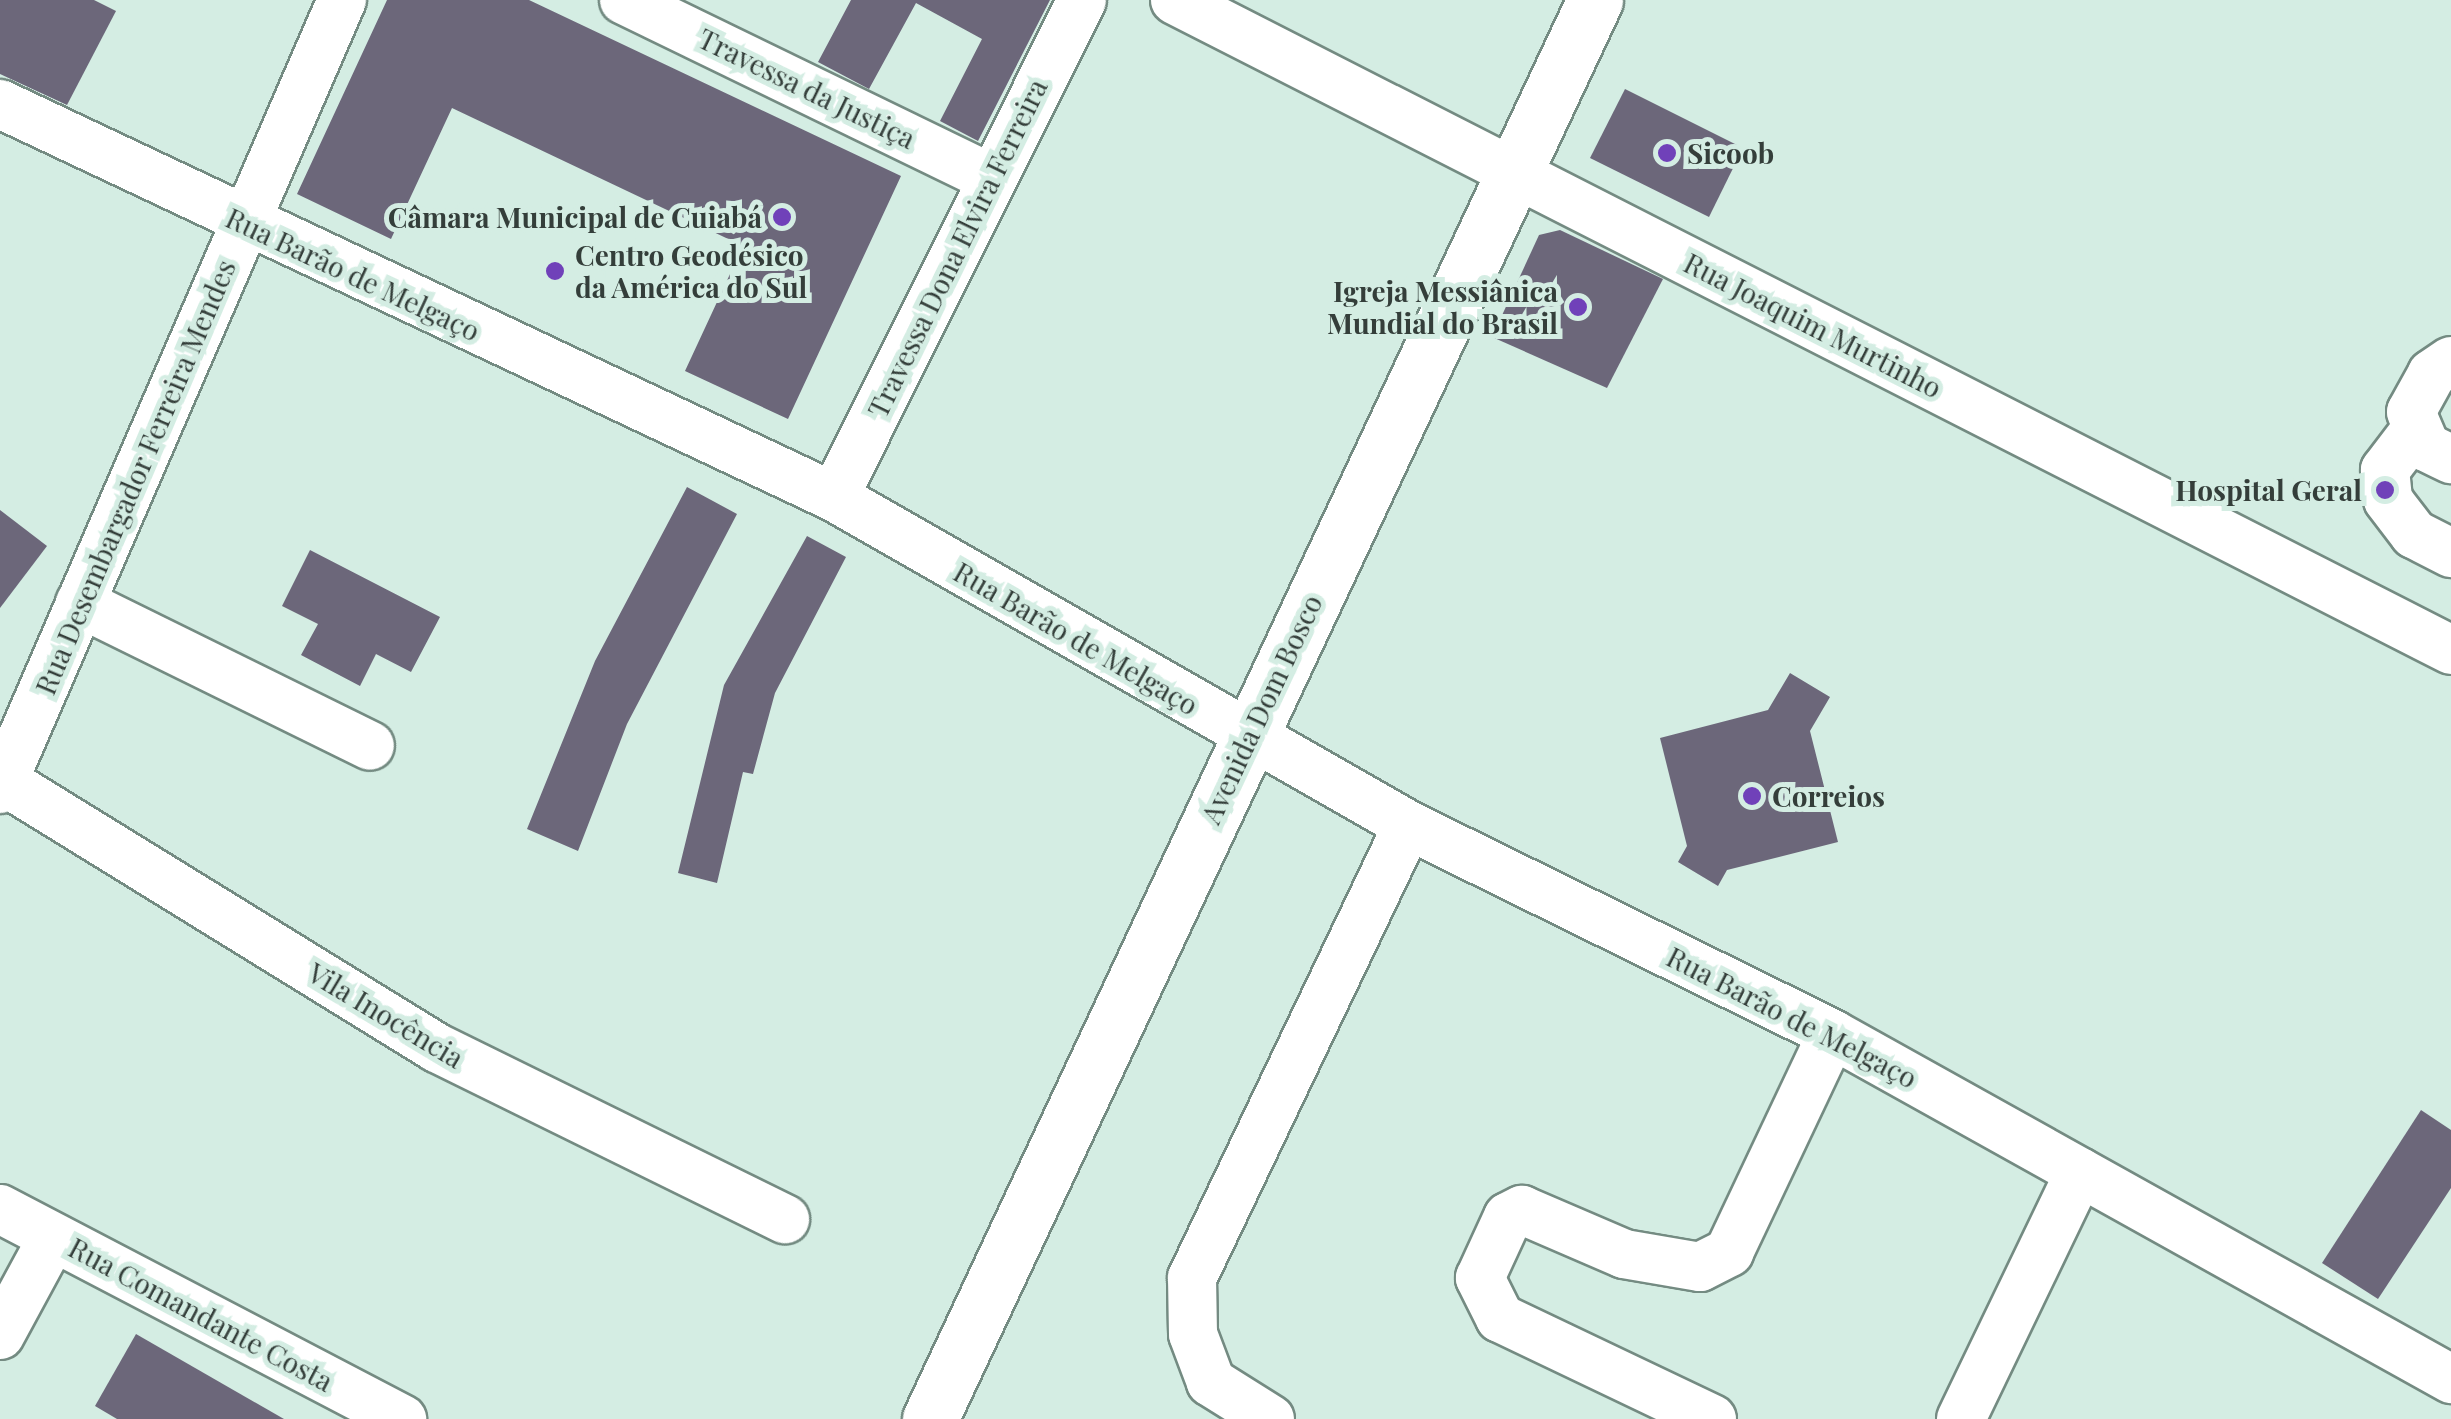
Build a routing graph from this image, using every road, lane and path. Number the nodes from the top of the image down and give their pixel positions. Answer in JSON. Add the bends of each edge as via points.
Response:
{"nodes":[{"id":1,"x":342,"y":0,"type":"edge"},
{"id":2,"x":624,"y":0,"type":"edge"},
{"id":3,"x":1082,"y":0,"type":"edge"},
{"id":4,"x":1174,"y":0,"type":"edge"},
{"id":5,"x":1595,"y":0,"type":"edge"},
{"id":6,"x":0,"y":104,"type":"edge"},
{"id":7,"x":1515,"y":172,"type":"junction"},
{"id":8,"x":990,"y":178,"type":"junction"},
{"id":9,"x":244,"y":224,"type":"junction"},
{"id":10,"x":2451,"y":361,"type":"edge"},
{"id":11,"x":2433,"y":446,"type":"edge"},
{"id":12,"x":834,"y":497,"type":"junction"},
{"id":13,"x":2451,"y":553,"type":"edge"},
{"id":14,"x":80,"y":603,"type":"junction"},
{"id":15,"x":2451,"y":650,"type":"edge"},
{"id":16,"x":1247,"y":736,"type":"junction"},
{"id":17,"x":370,"y":746,"type":"dead end"},
{"id":18,"x":2,"y":785,"type":"edge"},
{"id":19,"x":1408,"y":825,"type":"junction"},
{"id":20,"x":1832,"y":1034,"type":"junction"},
{"id":21,"x":2080,"y":1172,"type":"junction"},
{"id":22,"x":0,"y":1210,"type":"edge"},
{"id":23,"x":785,"y":1219,"type":"dead end"},
{"id":24,"x":53,"y":1237,"type":"junction"},
{"id":25,"x":0,"y":1334,"type":"edge"},
{"id":26,"x":2451,"y":1378,"type":"edge"},
{"id":27,"x":402,"y":1419,"type":"edge"},
{"id":28,"x":930,"y":1419,"type":"edge"},
{"id":29,"x":1270,"y":1419,"type":"edge"},
{"id":30,"x":1712,"y":1419,"type":"edge"},
{"id":31,"x":1961,"y":1419,"type":"edge"}],
"edges":[{"from":1,"to":9,"type":"street","name":"Rua Desembargador Ferreira Mendes"},
{"from":2,"to":8,"type":"street","name":"Travessa da Justiça"},
{"from":3,"to":8,"type":"street","name":"Travessa Dona Elvira Ferreira"},
{"from":4,"to":7,"type":"street","name":"Rua Joaquim Murtinho"},
{"from":5,"to":7,"type":"main road","name":"Avenida Dom Bosco"},
{"from":6,"to":9,"type":"street","name":"Rua Barão de Melgaço"},
{"from":7,"to":15,"type":"street","name":"Rua Joaquim Murtinho"},
{"from":7,"to":16,"type":"main road","name":"Avenida Dom Bosco"},
{"from":8,"to":12,"type":"street","name":"Travessa Dona Elvira Ferreira"},
{"from":9,"to":12,"type":"street","name":"Rua Barão de Melgaço"},
{"from":9,"to":14,"type":"street","name":"Rua Desembargador Ferreira Mendes"},
{"from":10,"to":11,"type":"street","via":[[2432,374],[2411,412]]},
{"from":11,"to":13,"type":"street","via":[[2385,470],[2388,500],[2414,534]]},
{"from":12,"to":16,"type":"street","name":"Rua Barão de Melgaço"},
{"from":14,"to":17,"type":"street"},
{"from":14,"to":18,"type":"street","name":"Rua Desembargador Ferreira Mendes"},
{"from":16,"to":19,"type":"street","name":"Rua Barão de Melgaço"},
{"from":16,"to":28,"type":"main road","name":"Avenida Dom Bosco"},
{"from":18,"to":23,"type":"street","name":"Vila Inocência","via":[[438,1048]]},
{"from":19,"to":20,"type":"street","name":"Rua Barão de Melgaço"},
{"from":19,"to":29,"type":"street","via":[[1192,1278],[1193,1334],[1211,1382]]},
{"from":20,"to":21,"type":"street","name":"Rua Barão de Melgaço"},
{"from":20,"to":30,"type":"street","via":[[1730,1252],[1700,1267],[1624,1254],[1522,1210],[1508,1217],[1480,1278],[1500,1318]]},
{"from":21,"to":26,"type":"street","name":"Rua Barão de Melgaço"},
{"from":21,"to":31,"type":"street"},
{"from":22,"to":24,"type":"street","name":"Rua Comandante Costa"},
{"from":24,"to":25,"type":"street"},
{"from":24,"to":27,"type":"street","name":"Rua Comandante Costa"}]}
